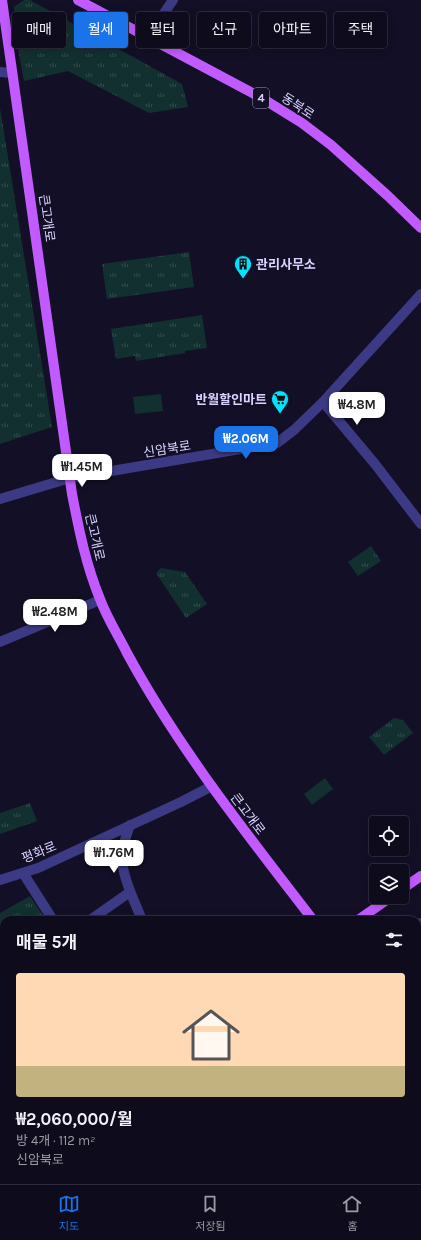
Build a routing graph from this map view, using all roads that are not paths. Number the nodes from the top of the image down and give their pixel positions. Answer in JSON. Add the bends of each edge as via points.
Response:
{"nodes":[{"id":1,"x":2,"y":0,"type":"edge"},
{"id":2,"x":78,"y":0,"type":"edge"},
{"id":3,"x":174,"y":0,"type":"edge"},
{"id":4,"x":166,"y":12,"type":"edge"},
{"id":5,"x":136,"y":31,"type":"edge"},
{"id":6,"x":168,"y":48,"type":"edge"},
{"id":7,"x":0,"y":72,"type":"edge"},
{"id":8,"x":12,"y":73,"type":"junction"},
{"id":9,"x":421,"y":228,"type":"edge"},
{"id":10,"x":421,"y":294,"type":"edge"},
{"id":11,"x":323,"y":402,"type":"junction"},
{"id":12,"x":70,"y":478,"type":"junction"},
{"id":13,"x":0,"y":499,"type":"edge"},
{"id":14,"x":421,"y":524,"type":"edge"},
{"id":15,"x":100,"y":600,"type":"junction"},
{"id":16,"x":0,"y":642,"type":"edge"},
{"id":17,"x":212,"y":786,"type":"junction"},
{"id":18,"x":130,"y":825,"type":"junction"},
{"id":19,"x":22,"y":873,"type":"junction"},
{"id":20,"x":421,"y":876,"type":"edge"},
{"id":21,"x":0,"y":880,"type":"edge"},
{"id":22,"x":409,"y":884,"type":"edge"},
{"id":23,"x":130,"y":892,"type":"junction"},
{"id":24,"x":381,"y":904,"type":"edge"},
{"id":25,"x":50,"y":916,"type":"edge"},
{"id":26,"x":96,"y":916,"type":"edge"},
{"id":27,"x":140,"y":916,"type":"edge"},
{"id":28,"x":310,"y":916,"type":"edge"},
{"id":29,"x":364,"y":916,"type":"edge"}],
"edges":[{"from":1,"to":8,"type":"main road","name":"큰고개로"},
{"from":2,"to":5,"type":"main road","name":"동북로","number":"4"},
{"from":3,"to":4,"type":"street"},
{"from":6,"to":9,"type":"main road","name":"동북로","number":"4","via":[[302,123],[382,190]]},
{"from":7,"to":8,"type":"street"},
{"from":8,"to":12,"type":"main road","name":"큰고개로"},
{"from":10,"to":11,"type":"street","name":"신암북로"},
{"from":11,"to":12,"type":"street","name":"신암북로","via":[[277,443]]},
{"from":11,"to":14,"type":"street"},
{"from":12,"to":13,"type":"street","name":"신암북로"},
{"from":12,"to":15,"type":"main road","name":"큰고개로","via":[[86,563]]},
{"from":15,"to":16,"type":"street"},
{"from":15,"to":17,"type":"main road","name":"큰고개로","via":[[143,681]]},
{"from":17,"to":18,"type":"street","name":"평화로"},
{"from":17,"to":28,"type":"main road","name":"큰고개로"},
{"from":18,"to":19,"type":"street","name":"평화로"},
{"from":18,"to":23,"type":"street","via":[[122,855]]},
{"from":19,"to":21,"type":"street","name":"평화로"},
{"from":19,"to":25,"type":"street"},
{"from":20,"to":22,"type":"main road"},
{"from":23,"to":26,"type":"street"},
{"from":23,"to":27,"type":"street"},
{"from":24,"to":29,"type":"main road"}]}
